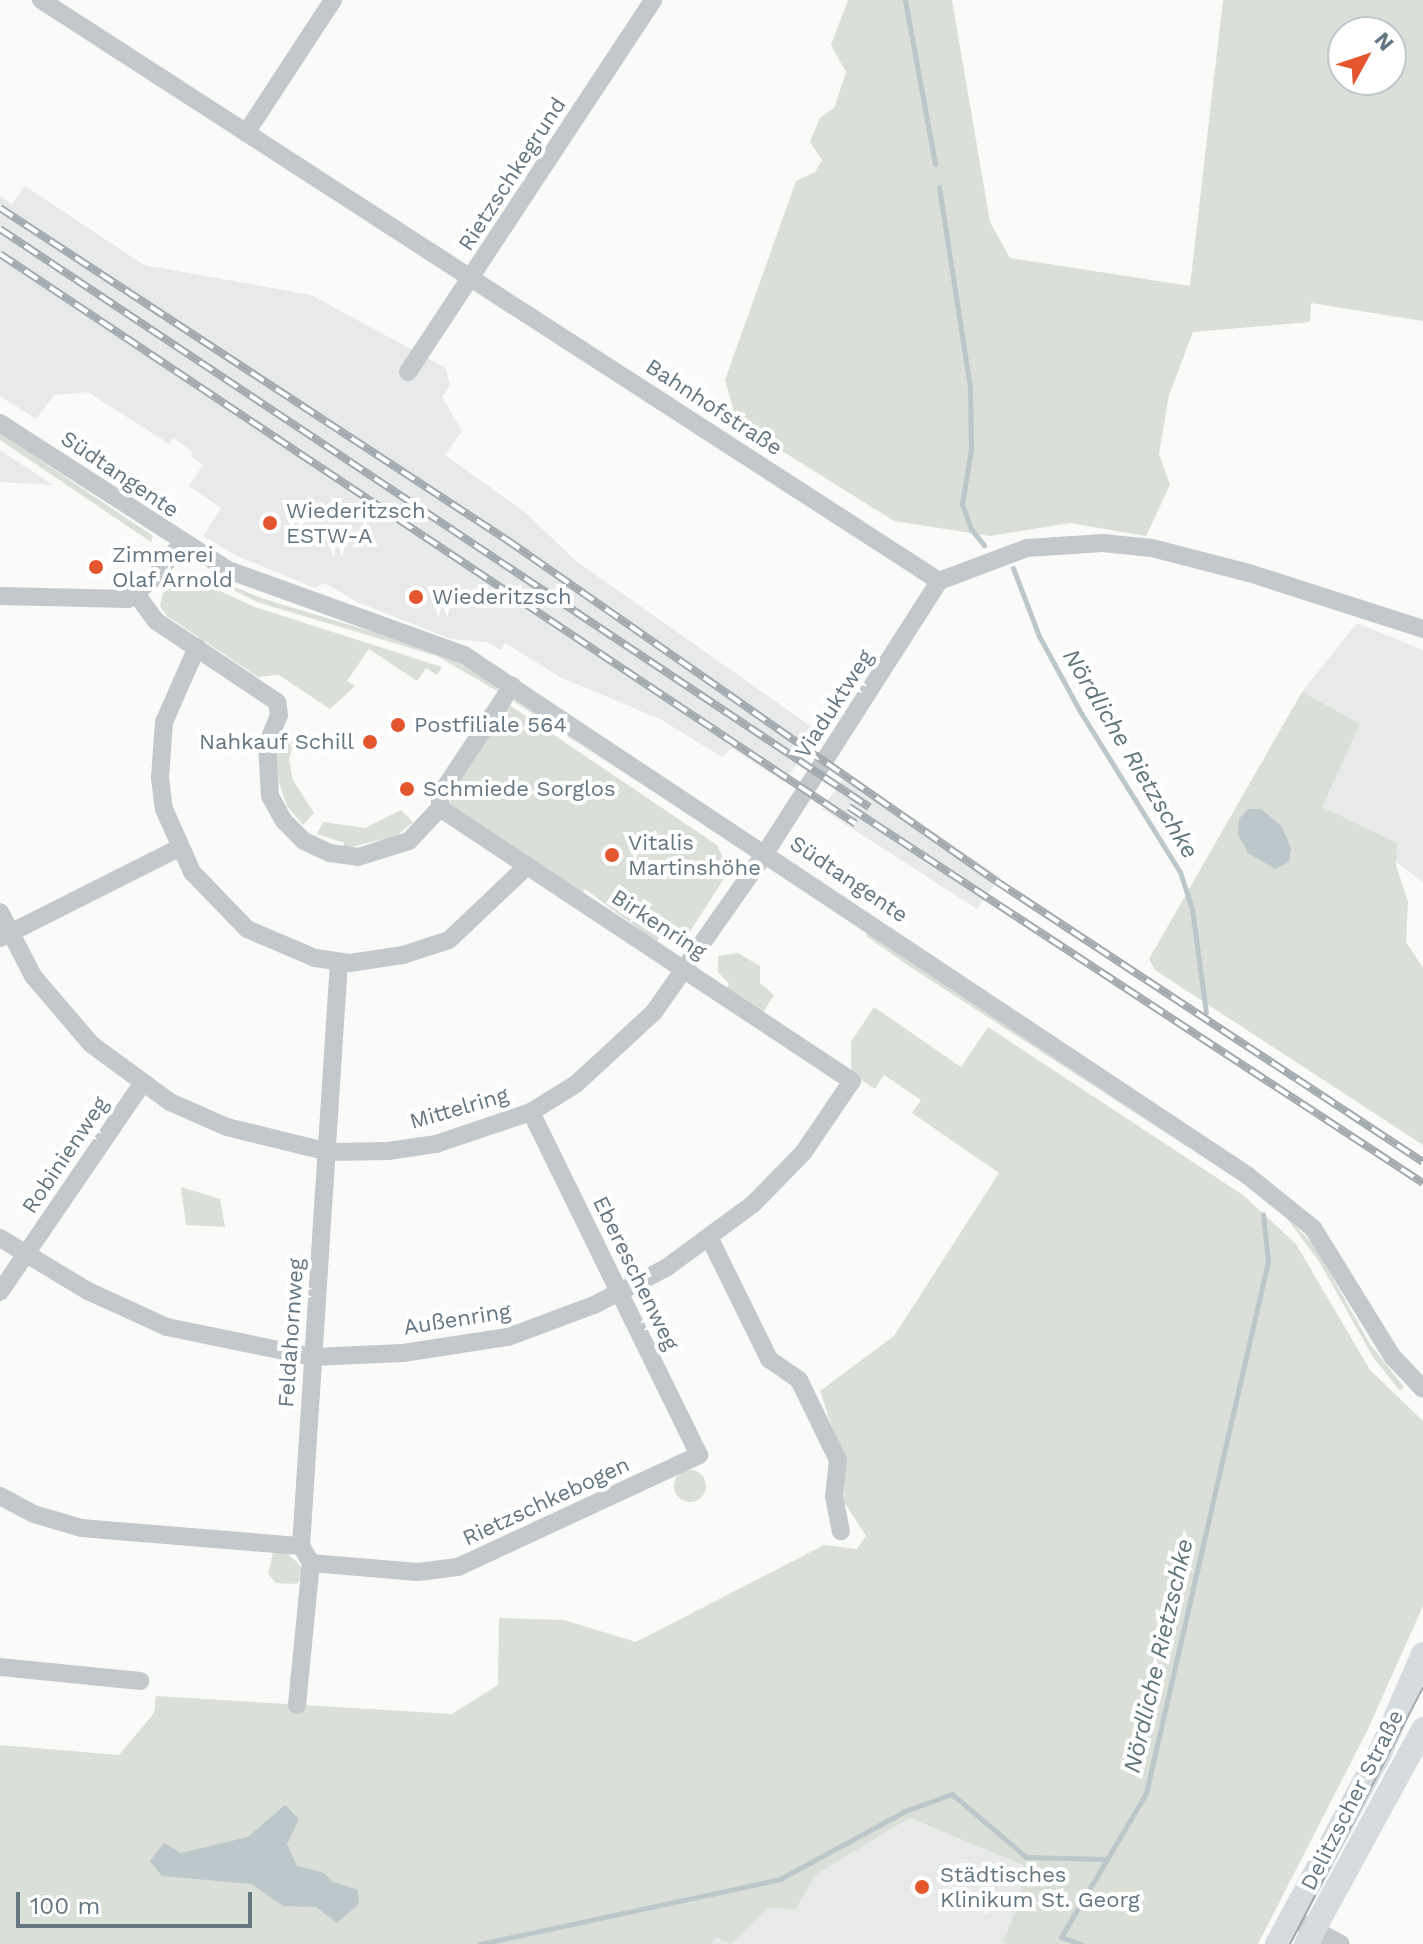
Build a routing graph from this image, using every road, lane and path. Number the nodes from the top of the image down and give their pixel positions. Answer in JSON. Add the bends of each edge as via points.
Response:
{"nodes":[{"id":1,"x":41,"y":0,"type":"edge"},
{"id":2,"x":333,"y":0,"type":"edge"},
{"id":3,"x":653,"y":0,"type":"edge"},
{"id":4,"x":246,"y":133,"type":"junction"},
{"id":5,"x":472,"y":280,"type":"junction"},
{"id":6,"x":408,"y":372,"type":"dead end"},
{"id":7,"x":0,"y":423,"type":"edge"},
{"id":8,"x":181,"y":544,"type":"junction"},
{"id":9,"x":939,"y":581,"type":"junction"},
{"id":10,"x":137,"y":595,"type":"junction"},
{"id":11,"x":0,"y":596,"type":"edge"},
{"id":12,"x":1423,"y":629,"type":"edge"},
{"id":13,"x":197,"y":647,"type":"junction"},
{"id":14,"x":512,"y":686,"type":"junction"},
{"id":15,"x":440,"y":808,"type":"junction"},
{"id":16,"x":177,"y":849,"type":"junction"},
{"id":17,"x":766,"y":852,"type":"junction"},
{"id":18,"x":527,"y":866,"type":"junction"},
{"id":19,"x":0,"y":912,"type":"edge"},
{"id":20,"x":4,"y":935,"type":"edge"},
{"id":21,"x":339,"y":962,"type":"junction"},
{"id":22,"x":685,"y":970,"type":"junction"},
{"id":23,"x":852,"y":1081,"type":"joint"},
{"id":24,"x":142,"y":1084,"type":"junction"},
{"id":25,"x":531,"y":1112,"type":"junction"},
{"id":26,"x":329,"y":1152,"type":"junction"},
{"id":27,"x":0,"y":1238,"type":"edge"},
{"id":28,"x":710,"y":1239,"type":"junction"},
{"id":29,"x":25,"y":1255,"type":"junction"},
{"id":30,"x":0,"y":1292,"type":"edge"},
{"id":31,"x":618,"y":1292,"type":"junction"},
{"id":32,"x":313,"y":1357,"type":"junction"},
{"id":33,"x":1423,"y":1389,"type":"edge"},
{"id":34,"x":699,"y":1455,"type":"joint"},
{"id":35,"x":0,"y":1496,"type":"edge"},
{"id":36,"x":841,"y":1531,"type":"dead end"},
{"id":37,"x":301,"y":1546,"type":"junction"},
{"id":38,"x":311,"y":1563,"type":"junction"},
{"id":39,"x":1423,"y":1654,"type":"edge"},
{"id":40,"x":0,"y":1667,"type":"edge"},
{"id":41,"x":140,"y":1681,"type":"dead end"},
{"id":42,"x":297,"y":1705,"type":"dead end"},
{"id":43,"x":1423,"y":1729,"type":"edge"},
{"id":44,"x":1292,"y":1918,"type":"junction"},
{"id":45,"x":1310,"y":1937,"type":"edge"},
{"id":46,"x":1277,"y":1944,"type":"edge"},
{"id":47,"x":1341,"y":1944,"type":"edge"}],
"edges":[{"from":1,"to":4,"type":"street","name":"Bahnhofstraße"},
{"from":2,"to":4,"type":"street"},
{"from":3,"to":5,"type":"street","name":"Rietzschkegrund"},
{"from":4,"to":5,"type":"street","name":"Bahnhofstraße"},
{"from":5,"to":6,"type":"street","name":"Rietzschkegrund"},
{"from":5,"to":9,"type":"street","name":"Bahnhofstraße"},
{"from":7,"to":8,"type":"street","name":"Südtangente"},
{"from":8,"to":10,"type":"street"},
{"from":8,"to":14,"type":"street","name":"Südtangente","via":[[258,584],[439,643]]},
{"from":9,"to":12,"type":"street","via":[[1027,548],[1103,543],[1152,548],[1249,573]]},
{"from":9,"to":17,"type":"street","name":"Viaduktweg"},
{"from":10,"to":11,"type":"street","via":[[103,601]]},
{"from":10,"to":13,"type":"street","via":[[156,621]]},
{"from":13,"to":15,"type":"street","via":[[277,702],[279,715],[267,745],[270,796],[304,841],[330,853],[358,857],[386,851],[409,841]]},
{"from":13,"to":16,"type":"street","via":[[170,698],[160,747],[164,809]]},
{"from":14,"to":15,"type":"street","via":[[440,795]]},
{"from":14,"to":17,"type":"street","name":"Südtangente"},
{"from":15,"to":18,"type":"street","name":"Birkenring"},
{"from":16,"to":20,"type":"street"},
{"from":16,"to":21,"type":"street","via":[[208,893],[247,929],[291,951]]},
{"from":17,"to":22,"type":"street","name":"Mittelring"},
{"from":17,"to":33,"type":"street","name":"Südtangente","via":[[1270,1191],[1313,1228],[1392,1356]]},
{"from":18,"to":21,"type":"street","via":[[492,905],[449,940],[403,955]]},
{"from":18,"to":22,"type":"street","name":"Birkenring"},
{"from":19,"to":20,"type":"street","name":"Mittelring"},
{"from":20,"to":24,"type":"street","name":"Mittelring","via":[[64,1016]]},
{"from":21,"to":26,"type":"street","name":"Feldahornweg"},
{"from":22,"to":23,"type":"street","name":"Birkenring"},
{"from":22,"to":25,"type":"street","name":"Mittelring","via":[[616,1051]]},
{"from":23,"to":28,"type":"street","name":"Außenring","via":[[803,1153]]},
{"from":24,"to":26,"type":"street","name":"Mittelring","via":[[227,1127]]},
{"from":24,"to":29,"type":"street","name":"Robinienweg"},
{"from":25,"to":26,"type":"street","name":"Mittelring","via":[[436,1144]]},
{"from":25,"to":31,"type":"street","name":"Ebereschenweg"},
{"from":26,"to":32,"type":"street","name":"Feldahornweg"},
{"from":27,"to":29,"type":"street","name":"Außenring"},
{"from":28,"to":31,"type":"street","name":"Außenring"},
{"from":28,"to":36,"type":"street","via":[[769,1359],[799,1380],[838,1460],[834,1496]]},
{"from":29,"to":30,"type":"street","name":"Robinienweg"},
{"from":29,"to":32,"type":"street","name":"Außenring","via":[[167,1327]]},
{"from":31,"to":32,"type":"street","name":"Außenring","via":[[540,1328],[473,1344]]},
{"from":31,"to":34,"type":"street","name":"Ebereschenweg"},
{"from":32,"to":37,"type":"street","name":"Feldahornweg"},
{"from":34,"to":38,"type":"street","name":"Rietzschkebogen","via":[[458,1567],[418,1572]]},
{"from":35,"to":37,"type":"street","via":[[34,1514],[81,1528]]},
{"from":37,"to":38,"type":"street"},
{"from":38,"to":42,"type":"street"},
{"from":39,"to":44,"type":"main road","name":"Delitzscher Straße","via":[[1380,1753]]},
{"from":40,"to":41,"type":"street"},
{"from":43,"to":45,"type":"main road","name":"Delitzscher Straße"},
{"from":44,"to":45,"type":"street"},
{"from":44,"to":46,"type":"main road","name":"Delitzscher Straße"},
{"from":45,"to":47,"type":"street"}]}
